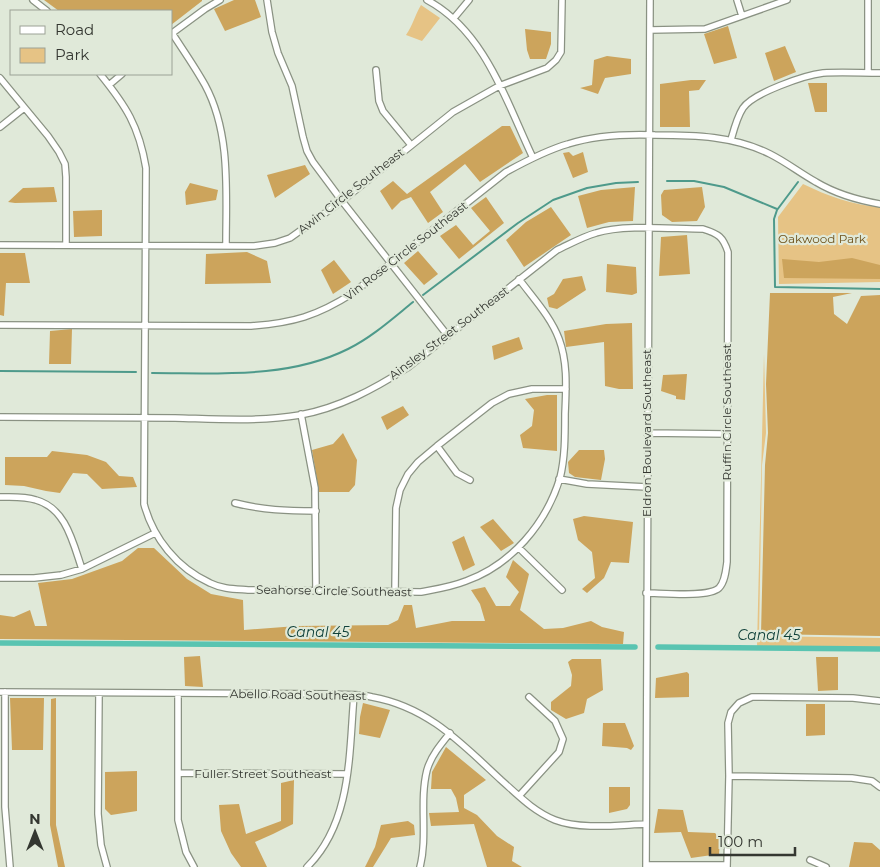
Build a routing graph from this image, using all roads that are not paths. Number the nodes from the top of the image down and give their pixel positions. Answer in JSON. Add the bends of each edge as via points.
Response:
{"nodes":[{"id":1,"x":33,"y":0,"type":"edge"},
{"id":2,"x":220,"y":0,"type":"edge"},
{"id":3,"x":267,"y":0,"type":"edge"},
{"id":4,"x":427,"y":0,"type":"edge"},
{"id":5,"x":470,"y":0,"type":"edge"},
{"id":6,"x":562,"y":0,"type":"edge"},
{"id":7,"x":650,"y":0,"type":"edge"},
{"id":8,"x":737,"y":0,"type":"edge"},
{"id":9,"x":787,"y":0,"type":"edge"},
{"id":10,"x":868,"y":0,"type":"edge"},
{"id":11,"x":46,"y":10,"type":"edge"},
{"id":12,"x":742,"y":16,"type":"junction"},
{"id":13,"x":454,"y":18,"type":"junction"},
{"id":14,"x":650,"y":30,"type":"junction"},
{"id":15,"x":172,"y":34,"type":"edge"},
{"id":16,"x":376,"y":70,"type":"dead end"},
{"id":17,"x":868,"y":73,"type":"junction"},
{"id":18,"x":880,"y":73,"type":"edge"},
{"id":19,"x":101,"y":75,"type":"edge"},
{"id":20,"x":121,"y":75,"type":"edge"},
{"id":21,"x":0,"y":78,"type":"edge"},
{"id":22,"x":109,"y":85,"type":"junction"},
{"id":23,"x":499,"y":86,"type":"junction"},
{"id":24,"x":24,"y":108,"type":"junction"},
{"id":25,"x":0,"y":127,"type":"edge"},
{"id":26,"x":649,"y":135,"type":"junction"},
{"id":27,"x":731,"y":140,"type":"junction"},
{"id":28,"x":411,"y":145,"type":"junction"},
{"id":29,"x":533,"y":158,"type":"junction"},
{"id":30,"x":342,"y":201,"type":"junction"},
{"id":31,"x":880,"y":204,"type":"edge"},
{"id":32,"x":648,"y":229,"type":"junction"},
{"id":33,"x":0,"y":245,"type":"edge"},
{"id":34,"x":66,"y":245,"type":"junction"},
{"id":35,"x":146,"y":245,"type":"junction"},
{"id":36,"x":226,"y":246,"type":"junction"},
{"id":37,"x":391,"y":262,"type":"junction"},
{"id":38,"x":519,"y":279,"type":"junction"},
{"id":39,"x":0,"y":325,"type":"edge"},
{"id":40,"x":145,"y":325,"type":"junction"},
{"id":41,"x":448,"y":336,"type":"junction"},
{"id":42,"x":566,"y":389,"type":"junction"},
{"id":43,"x":301,"y":414,"type":"junction"},
{"id":44,"x":0,"y":417,"type":"edge"},
{"id":45,"x":145,"y":418,"type":"junction"},
{"id":46,"x":647,"y":433,"type":"junction"},
{"id":47,"x":727,"y":434,"type":"junction"},
{"id":48,"x":437,"y":446,"type":"junction"},
{"id":49,"x":560,"y":479,"type":"junction"},
{"id":50,"x":470,"y":480,"type":"dead end"},
{"id":51,"x":647,"y":487,"type":"junction"},
{"id":52,"x":0,"y":497,"type":"edge"},
{"id":53,"x":235,"y":503,"type":"dead end"},
{"id":54,"x":316,"y":511,"type":"junction"},
{"id":55,"x":155,"y":533,"type":"junction"},
{"id":56,"x":519,"y":548,"type":"junction"},
{"id":57,"x":82,"y":569,"type":"junction"},
{"id":58,"x":0,"y":578,"type":"edge"},
{"id":59,"x":562,"y":590,"type":"dead end"},
{"id":60,"x":316,"y":591,"type":"junction"},
{"id":61,"x":395,"y":591,"type":"junction"},
{"id":62,"x":646,"y":593,"type":"junction"},
{"id":63,"x":3,"y":692,"type":"edge"},
{"id":64,"x":99,"y":694,"type":"junction"},
{"id":65,"x":178,"y":694,"type":"junction"},
{"id":66,"x":354,"y":695,"type":"junction"},
{"id":67,"x":529,"y":697,"type":"dead end"},
{"id":68,"x":880,"y":701,"type":"edge"},
{"id":69,"x":450,"y":733,"type":"junction"},
{"id":70,"x":178,"y":774,"type":"junction"},
{"id":71,"x":347,"y":774,"type":"junction"},
{"id":72,"x":729,"y":776,"type":"junction"},
{"id":73,"x":880,"y":787,"type":"edge"},
{"id":74,"x":519,"y":796,"type":"junction"},
{"id":75,"x":646,"y":824,"type":"junction"},
{"id":76,"x":810,"y":860,"type":"dead end"},
{"id":77,"x":646,"y":866,"type":"edge"},
{"id":78,"x":727,"y":866,"type":"edge"},
{"id":79,"x":10,"y":867,"type":"edge"},
{"id":80,"x":108,"y":867,"type":"edge"},
{"id":81,"x":194,"y":867,"type":"edge"},
{"id":82,"x":307,"y":867,"type":"edge"},
{"id":83,"x":420,"y":867,"type":"edge"},
{"id":84,"x":826,"y":867,"type":"edge"}],
"edges":[{"from":1,"to":11,"type":"street"},
{"from":2,"to":15,"type":"street","via":[[204,8]]},
{"from":3,"to":30,"type":"street","via":[[272,32],[292,86],[307,151]]},
{"from":4,"to":13,"type":"street"},
{"from":5,"to":13,"type":"street"},
{"from":6,"to":23,"type":"street","name":"Awin Circle Southeast","via":[[561,52],[556,60],[547,68]]},
{"from":7,"to":14,"type":"street","name":"Eldron Boulevard Southeast"},
{"from":8,"to":12,"type":"street"},
{"from":9,"to":12,"type":"street"},
{"from":10,"to":17,"type":"street"},
{"from":12,"to":14,"type":"street","via":[[705,29]]},
{"from":13,"to":23,"type":"street","via":[[481,50]]},
{"from":14,"to":26,"type":"street","name":"Eldron Boulevard Southeast"},
{"from":15,"to":36,"type":"street","via":[[205,85],[216,111],[226,168]]},
{"from":16,"to":28,"type":"street","via":[[383,111]]},
{"from":17,"to":18,"type":"street"},
{"from":17,"to":27,"type":"street","via":[[821,73],[760,94],[743,107]]},
{"from":19,"to":22,"type":"street"},
{"from":20,"to":22,"type":"street"},
{"from":21,"to":24,"type":"street"},
{"from":22,"to":35,"type":"street","via":[[137,128],[143,150]]},
{"from":23,"to":28,"type":"street","name":"Awin Circle Southeast","via":[[453,112]]},
{"from":23,"to":29,"type":"street"},
{"from":24,"to":25,"type":"street"},
{"from":24,"to":34,"type":"street","via":[[65,164]]},
{"from":26,"to":27,"type":"street","name":"Vin Rose Circle Southeast","via":[[697,135]]},
{"from":26,"to":29,"type":"street","name":"Vin Rose Circle Southeast","via":[[608,136],[569,144]]},
{"from":26,"to":32,"type":"street","name":"Eldron Boulevard Southeast"},
{"from":27,"to":31,"type":"street","name":"Vin Rose Circle Southeast","via":[[771,154],[840,194]]},
{"from":28,"to":30,"type":"street","name":"Awin Circle Southeast"},
{"from":29,"to":37,"type":"street","name":"Vin Rose Circle Southeast","via":[[506,172]]},
{"from":30,"to":36,"type":"street","name":"Awin Circle Southeast","via":[[290,238],[254,246]]},
{"from":30,"to":37,"type":"street"},
{"from":32,"to":38,"type":"street","name":"Ainsley Street Southeast","via":[[622,228],[580,238],[557,250]]},
{"from":32,"to":46,"type":"street","name":"Eldron Boulevard Southeast"},
{"from":32,"to":47,"type":"street","name":"Ruffin Circle Southeast","via":[[704,229],[724,240],[728,252]]},
{"from":33,"to":34,"type":"street","name":"Awin Circle Southeast"},
{"from":34,"to":35,"type":"street","name":"Awin Circle Southeast"},
{"from":35,"to":36,"type":"street","name":"Awin Circle Southeast"},
{"from":35,"to":40,"type":"street","name":"Seahorse Circle Southeast"},
{"from":37,"to":40,"type":"street","name":"Vin Rose Circle Southeast","via":[[332,306],[279,324]]},
{"from":37,"to":41,"type":"street"},
{"from":38,"to":41,"type":"street","name":"Ainsley Street Southeast"},
{"from":38,"to":42,"type":"street","name":"Seahorse Circle Southeast","via":[[559,338],[564,356]]},
{"from":39,"to":40,"type":"street","name":"Vin Rose Circle Southeast"},
{"from":40,"to":45,"type":"street","name":"Seahorse Circle Southeast"},
{"from":41,"to":43,"type":"street","name":"Ainsley Street Southeast","via":[[382,384],[350,400]]},
{"from":42,"to":48,"type":"street","via":[[532,389],[509,394],[492,403]]},
{"from":42,"to":49,"type":"street","name":"Seahorse Circle Southeast"},
{"from":43,"to":45,"type":"street","name":"Ainsley Street Southeast","via":[[256,419]]},
{"from":43,"to":54,"type":"street","via":[[315,488]]},
{"from":44,"to":45,"type":"street","name":"Ainsley Street Southeast"},
{"from":45,"to":55,"type":"street","name":"Seahorse Circle Southeast","via":[[144,504]]},
{"from":46,"to":47,"type":"street"},
{"from":46,"to":51,"type":"street","name":"Eldron Boulevard Southeast"},
{"from":47,"to":62,"type":"street","name":"Ruffin Circle Southeast","via":[[727,562],[720,587],[713,592],[702,593]]},
{"from":48,"to":50,"type":"street","via":[[457,473]]},
{"from":48,"to":61,"type":"street","via":[[418,462],[400,490],[396,508]]},
{"from":49,"to":51,"type":"street","via":[[587,484]]},
{"from":49,"to":56,"type":"street","name":"Seahorse Circle Southeast","via":[[542,517]]},
{"from":51,"to":62,"type":"street","name":"Eldron Boulevard Southeast"},
{"from":52,"to":57,"type":"street","via":[[38,500],[50,506],[61,516]]},
{"from":53,"to":54,"type":"street","via":[[271,510]]},
{"from":54,"to":60,"type":"street"},
{"from":55,"to":57,"type":"street"},
{"from":55,"to":60,"type":"street","name":"Seahorse Circle Southeast","via":[[185,568],[210,583],[229,589]]},
{"from":56,"to":59,"type":"street"},
{"from":56,"to":61,"type":"street","name":"Seahorse Circle Southeast","via":[[486,572],[467,581],[421,592]]},
{"from":57,"to":58,"type":"street","via":[[34,578]]},
{"from":60,"to":61,"type":"street","name":"Seahorse Circle Southeast"},
{"from":62,"to":75,"type":"street","name":"Eldron Boulevard Southeast"},
{"from":63,"to":64,"type":"street","name":"Abello Road Southeast"},
{"from":63,"to":79,"type":"street","via":[[5,807]]},
{"from":64,"to":65,"type":"street","name":"Abello Road Southeast"},
{"from":64,"to":80,"type":"street","via":[[98,814],[101,845]]},
{"from":65,"to":66,"type":"street","name":"Abello Road Southeast"},
{"from":65,"to":70,"type":"street"},
{"from":66,"to":69,"type":"street","name":"Abello Road Southeast","via":[[401,705],[428,717]]},
{"from":66,"to":71,"type":"street"},
{"from":67,"to":74,"type":"street","via":[[555,721],[563,739],[559,752]]},
{"from":68,"to":72,"type":"street","via":[[752,697],[739,703],[728,722]]},
{"from":69,"to":74,"type":"street","name":"Abello Road Southeast"},
{"from":69,"to":83,"type":"street","via":[[427,768],[424,851]]},
{"from":70,"to":71,"type":"street","name":"Fuller Street Southeast"},
{"from":70,"to":81,"type":"street","via":[[178,820],[186,852]]},
{"from":71,"to":82,"type":"street","via":[[344,798],[333,830]]},
{"from":72,"to":73,"type":"street","via":[[852,778],[872,781]]},
{"from":72,"to":78,"type":"street"},
{"from":74,"to":75,"type":"street","name":"Abello Road Southeast","via":[[538,812],[575,825]]},
{"from":75,"to":77,"type":"street","name":"Eldron Boulevard Southeast"},
{"from":76,"to":84,"type":"street"},
{"from":77,"to":78,"type":"street"}]}
